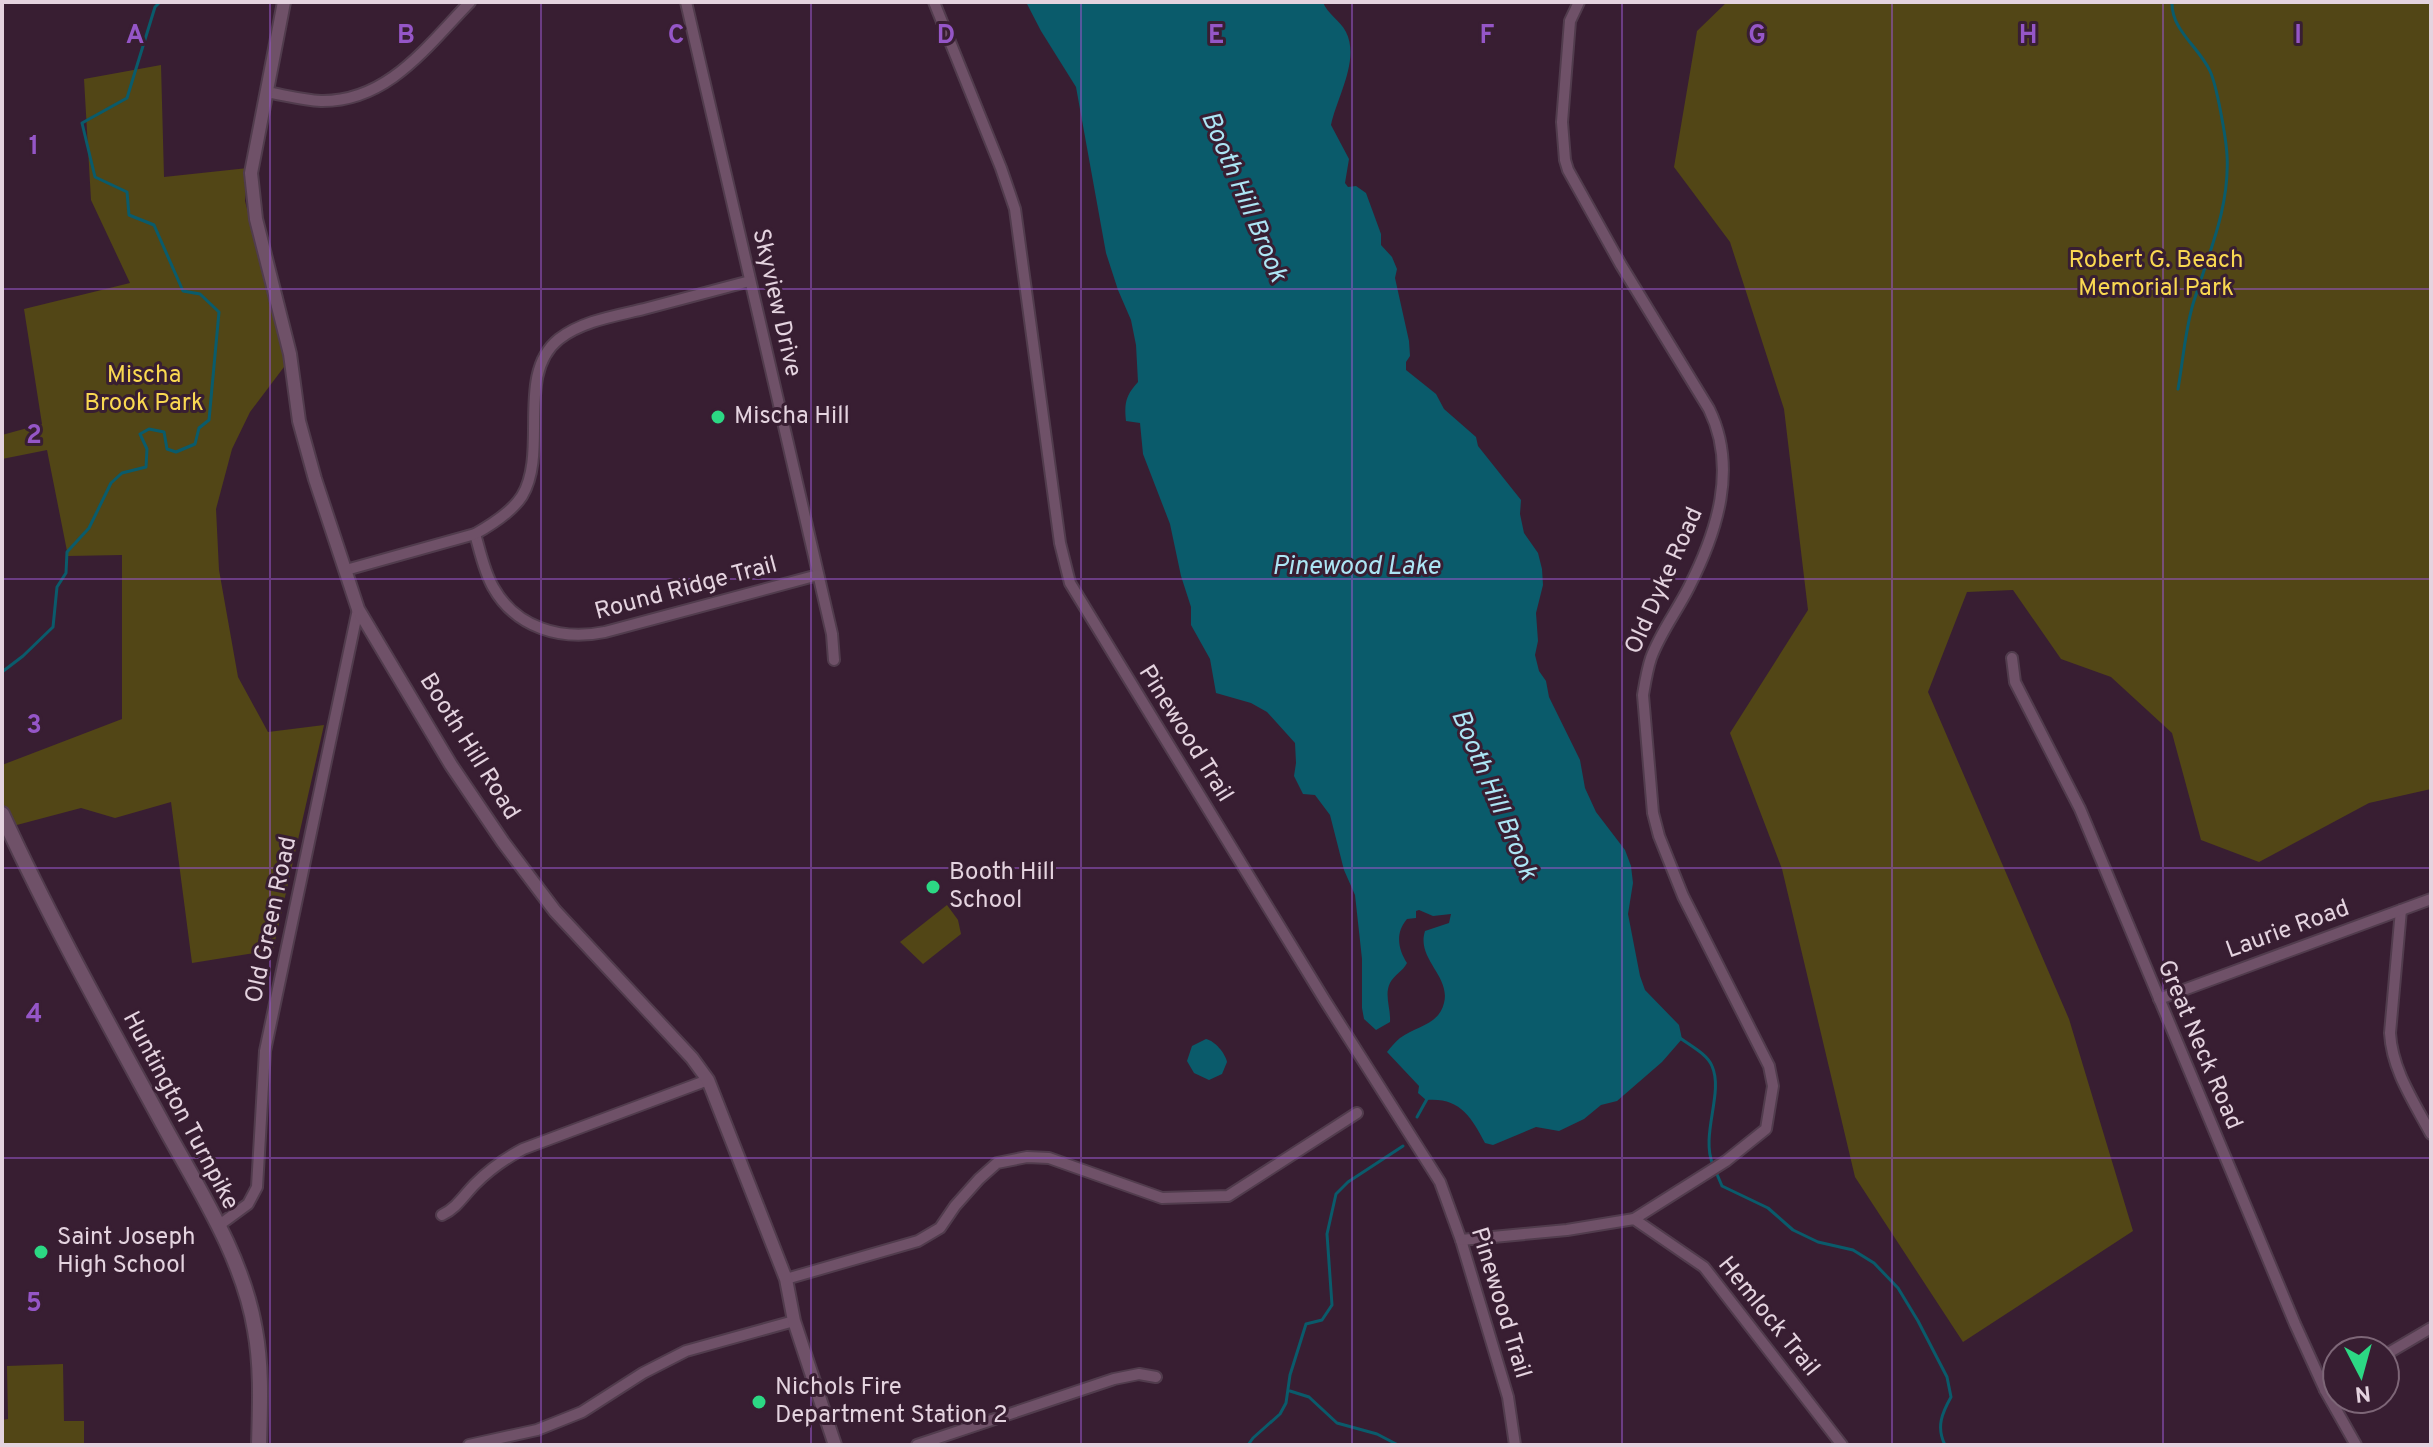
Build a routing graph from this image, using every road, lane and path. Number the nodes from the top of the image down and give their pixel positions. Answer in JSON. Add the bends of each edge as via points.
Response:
{"nodes":[{"id":1,"x":284,"y":2,"type":"edge"},
{"id":2,"x":470,"y":2,"type":"edge"},
{"id":3,"x":686,"y":2,"type":"edge"},
{"id":4,"x":934,"y":2,"type":"edge"},
{"id":5,"x":1579,"y":2,"type":"edge"},
{"id":6,"x":266,"y":92,"type":"junction"},
{"id":7,"x":750,"y":281,"type":"junction"},
{"id":8,"x":475,"y":534,"type":"junction"},
{"id":9,"x":346,"y":570,"type":"junction"},
{"id":10,"x":818,"y":575,"type":"junction"},
{"id":11,"x":358,"y":609,"type":"junction"},
{"id":12,"x":2012,"y":658,"type":"dead end"},
{"id":13,"x":834,"y":660,"type":"dead end"},
{"id":14,"x":2,"y":814,"type":"edge"},
{"id":15,"x":2431,"y":899,"type":"edge"},
{"id":16,"x":2401,"y":910,"type":"junction"},
{"id":17,"x":2159,"y":999,"type":"junction"},
{"id":18,"x":708,"y":1080,"type":"junction"},
{"id":19,"x":1357,"y":1113,"type":"dead end"},
{"id":20,"x":2431,"y":1134,"type":"edge"},
{"id":21,"x":442,"y":1215,"type":"dead end"},
{"id":22,"x":1634,"y":1219,"type":"junction"},
{"id":23,"x":218,"y":1226,"type":"junction"},
{"id":24,"x":1461,"y":1240,"type":"junction"},
{"id":25,"x":786,"y":1279,"type":"junction"},
{"id":26,"x":794,"y":1321,"type":"junction"},
{"id":27,"x":2431,"y":1328,"type":"edge"},
{"id":28,"x":2401,"y":1346,"type":"edge"},
{"id":29,"x":1156,"y":1377,"type":"dead end"},
{"id":30,"x":2321,"y":1381,"type":"edge"},
{"id":31,"x":2339,"y":1415,"type":"edge"},
{"id":32,"x":259,"y":1445,"type":"edge"},
{"id":33,"x":469,"y":1445,"type":"edge"},
{"id":34,"x":835,"y":1445,"type":"edge"},
{"id":35,"x":917,"y":1445,"type":"edge"},
{"id":36,"x":1515,"y":1445,"type":"edge"},
{"id":37,"x":1842,"y":1445,"type":"edge"},
{"id":38,"x":2356,"y":1445,"type":"edge"}],
"edges":[{"from":1,"to":6,"type":"street","name":"Booth Hill Road"},
{"from":2,"to":6,"type":"street","via":[[396,76],[360,96],[319,101]]},
{"from":3,"to":7,"type":"street","name":"Skyview Drive"},
{"from":4,"to":24,"type":"street","name":"Pinewood Trail","via":[[1015,209],[1060,543],[1070,583],[1440,1182]]},
{"from":5,"to":22,"type":"street","name":"Old Dyke Road","via":[[1570,21],[1562,122],[1568,170],[1709,409],[1722,451],[1723,485],[1714,529],[1650,661],[1643,695],[1653,813],[1683,896],[1769,1066],[1773,1086],[1766,1129]]},
{"from":6,"to":9,"type":"street","name":"Booth Hill Road","via":[[251,173],[256,219],[290,354],[299,421]]},
{"from":7,"to":8,"type":"street","via":[[598,320],[555,341],[538,374],[533,459],[522,496]]},
{"from":7,"to":10,"type":"street","name":"Skyview Drive"},
{"from":8,"to":9,"type":"street"},
{"from":8,"to":10,"type":"street","name":"Round Ridge Trail","via":[[493,587],[504,602],[526,622],[559,634],[589,636]]},
{"from":9,"to":11,"type":"street","name":"Booth Hill Road"},
{"from":10,"to":13,"type":"street","name":"Skyview Drive"},
{"from":11,"to":18,"type":"street","name":"Booth Hill Road","via":[[503,842],[555,911]]},
{"from":11,"to":23,"type":"street","name":"Old Green Road","via":[[265,1051],[257,1187],[248,1204]]},
{"from":12,"to":17,"type":"street","name":"Great Neck Road","via":[[2015,682],[2080,809]]},
{"from":14,"to":23,"type":"main road","name":"Huntington Turnpike","via":[[65,944]]},
{"from":15,"to":16,"type":"street","name":"Laurie Road"},
{"from":16,"to":17,"type":"street","name":"Laurie Road"},
{"from":16,"to":20,"type":"street","via":[[2391,1051]]},
{"from":17,"to":30,"type":"street","name":"Great Neck Road"},
{"from":18,"to":21,"type":"street","via":[[507,1157]]},
{"from":18,"to":25,"type":"street","name":"Booth Hill Road"},
{"from":19,"to":25,"type":"street","via":[[1228,1196],[1162,1198],[1049,1158],[997,1163],[940,1228],[918,1241]]},
{"from":22,"to":24,"type":"street"},
{"from":22,"to":37,"type":"street","name":"Hemlock Trail","via":[[1704,1267]]},
{"from":23,"to":32,"type":"main road","name":"Huntington Turnpike","via":[[241,1278],[255,1330]]},
{"from":24,"to":36,"type":"street","name":"Pinewood Trail","via":[[1508,1397]]},
{"from":25,"to":26,"type":"street","name":"Booth Hill Road"},
{"from":26,"to":33,"type":"street","via":[[686,1351],[582,1412],[537,1430]]},
{"from":26,"to":34,"type":"street","name":"Booth Hill Road"},
{"from":27,"to":28,"type":"street"},
{"from":29,"to":35,"type":"street","via":[[1114,1379]]},
{"from":31,"to":38,"type":"street","name":"Great Neck Road"}]}
